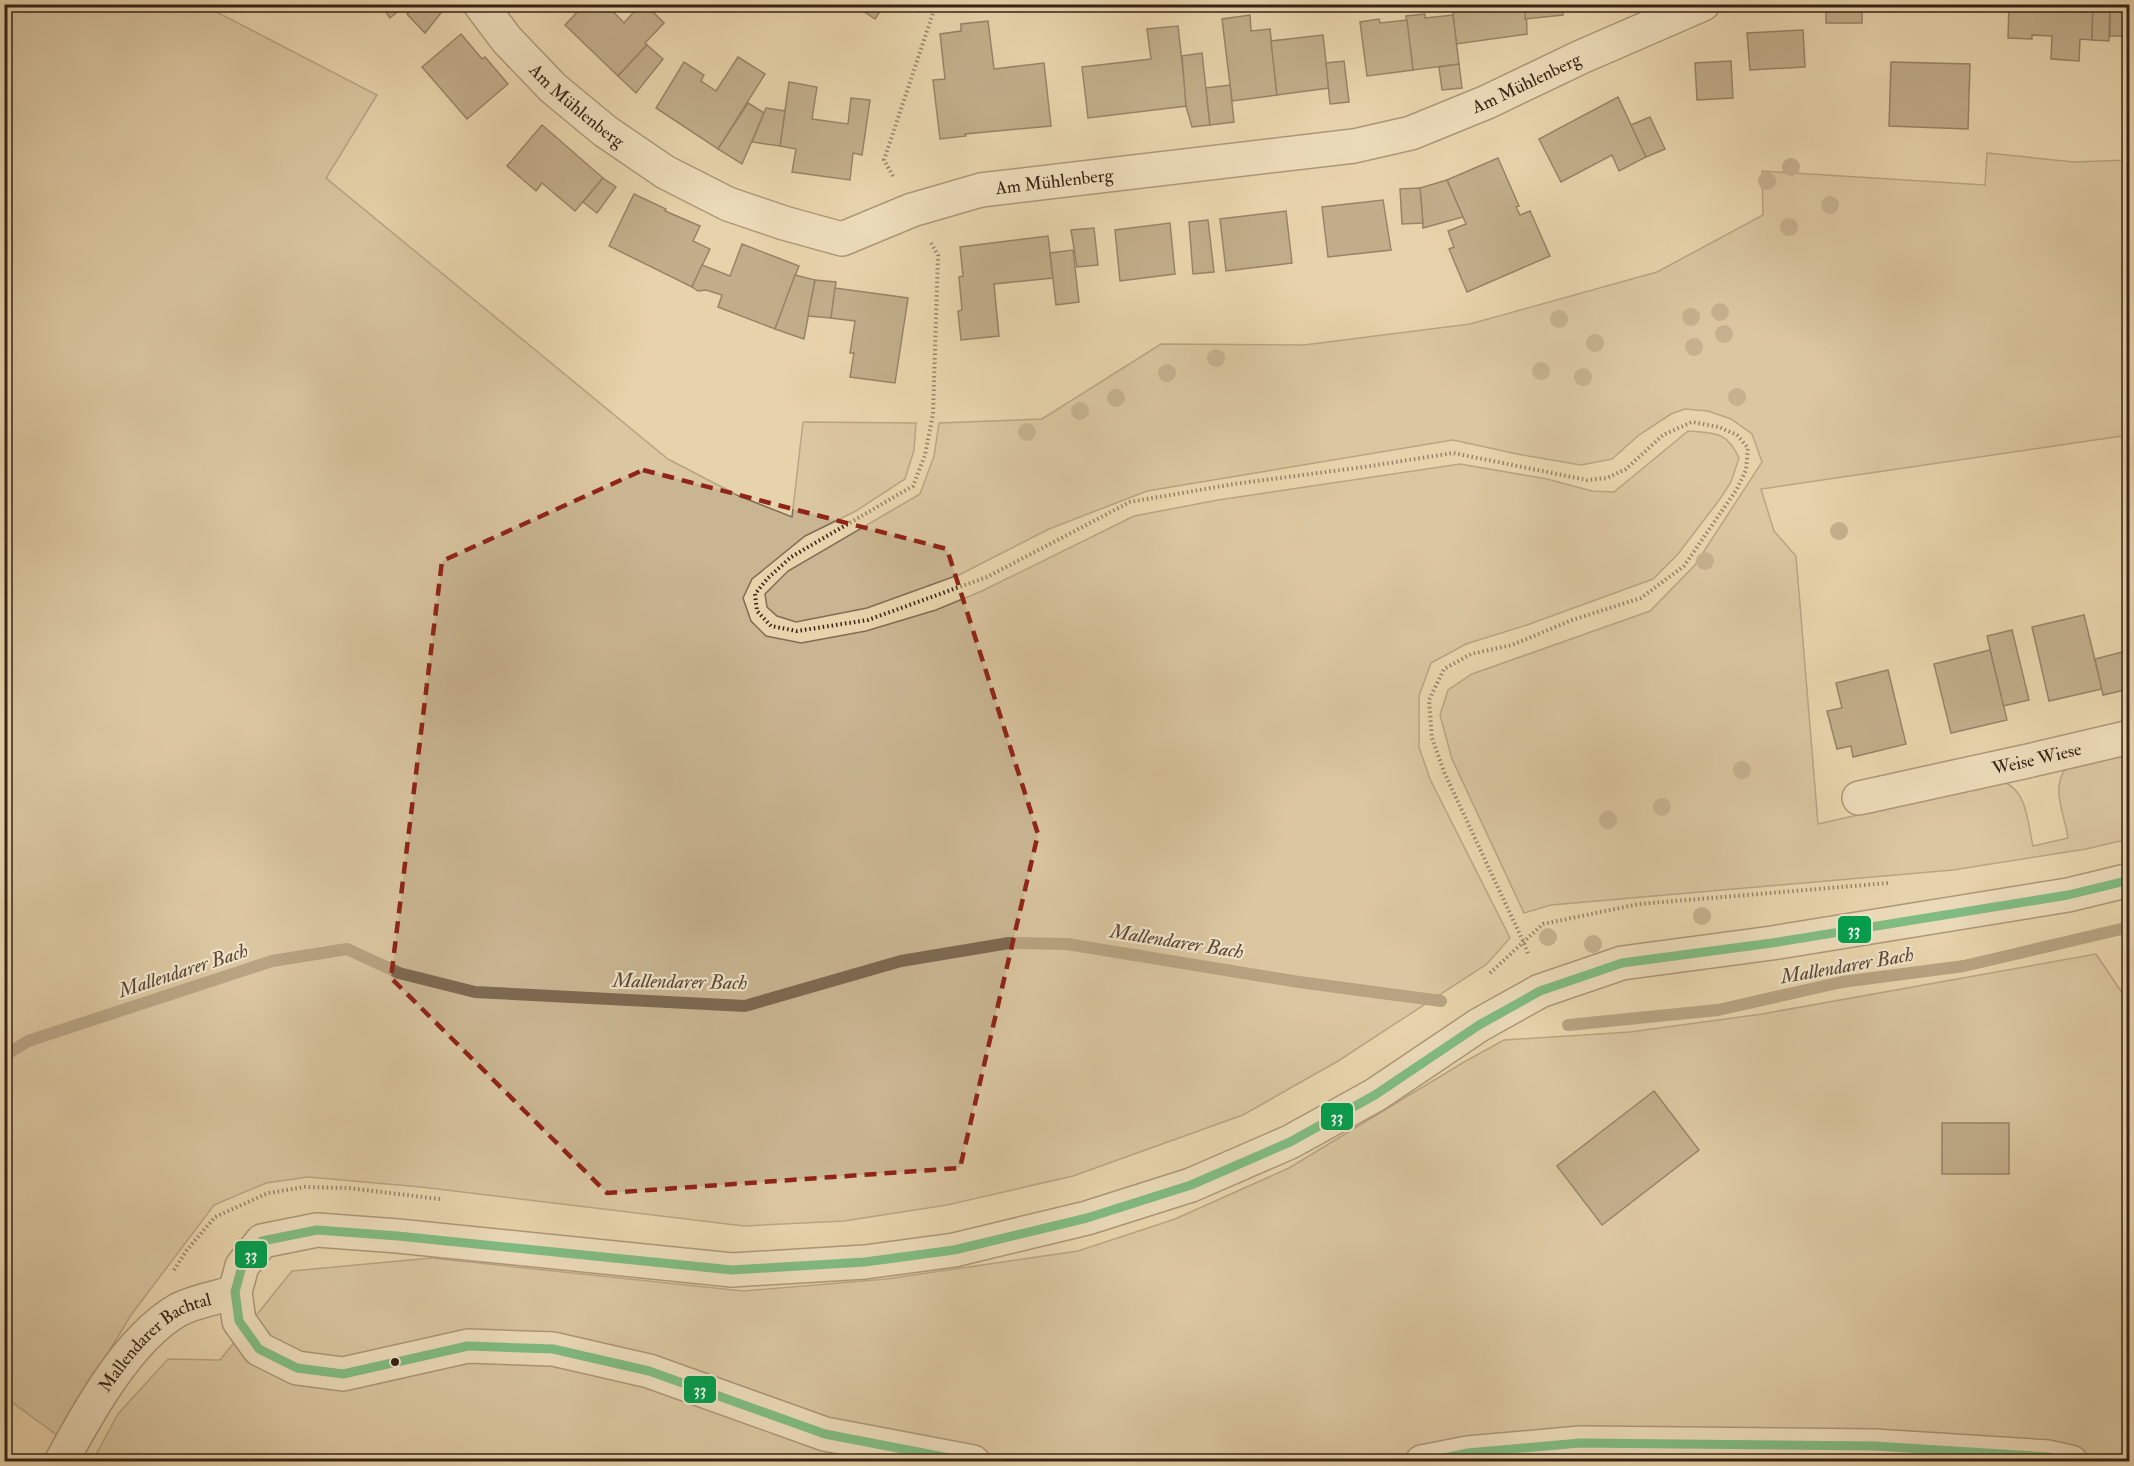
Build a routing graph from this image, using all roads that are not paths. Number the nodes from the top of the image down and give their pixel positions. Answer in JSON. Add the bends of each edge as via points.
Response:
{"nodes":[{"id":1,"x":480,"y":4,"type":"edge"},
{"id":2,"x":1689,"y":7,"type":"edge"},
{"id":3,"x":2130,"y":736,"type":"edge"},
{"id":4,"x":1859,"y":798,"type":"dead end"},
{"id":5,"x":2130,"y":880,"type":"edge"},
{"id":6,"x":235,"y":1292,"type":"junction"},
{"id":7,"x":61,"y":1461,"type":"edge"},
{"id":8,"x":973,"y":1461,"type":"edge"},
{"id":9,"x":1422,"y":1461,"type":"edge"},
{"id":10,"x":2071,"y":1461,"type":"edge"}],
"edges":[{"from":1,"to":2,"type":"street","name":"Am Mühlenberg","via":[[507,40],[553,88],[605,131],[665,171],[728,204],[842,239],[912,210],[981,190],[1354,146],[1411,133],[1487,102]]},
{"from":3,"to":4,"type":"street","name":"Weise Wiese"},
{"from":5,"to":6,"type":"street","name":"Mallendarer Bachtal","via":[[1840,932],[1622,963],[1540,991],[1479,1025],[1375,1095],[1290,1142],[1191,1185],[1087,1218],[954,1250],[865,1262],[732,1270],[317,1230],[262,1241],[242,1266]]},
{"from":6,"to":7,"type":"street","name":"Mallendarer Bachtal","via":[[180,1309],[158,1323],[92,1405]]},
{"from":6,"to":8,"type":"street","via":[[239,1321],[259,1349],[297,1368],[343,1374],[468,1346],[553,1349],[649,1371],[825,1434]]},
{"from":9,"to":10,"type":"street","via":[[1557,1445],[1640,1443],[1874,1446]]}]}
